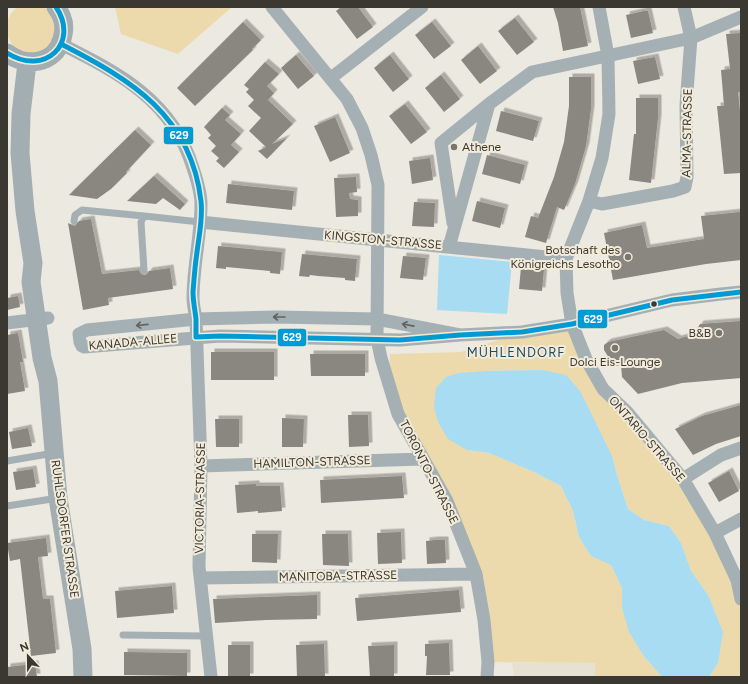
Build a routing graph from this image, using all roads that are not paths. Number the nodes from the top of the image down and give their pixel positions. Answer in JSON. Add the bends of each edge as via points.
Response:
{"nodes":[{"id":1,"x":56,"y":7,"type":"edge"},
{"id":2,"x":272,"y":7,"type":"edge"},
{"id":3,"x":422,"y":7,"type":"edge"},
{"id":4,"x":599,"y":7,"type":"edge"},
{"id":5,"x":684,"y":7,"type":"edge"},
{"id":6,"x":741,"y":17,"type":"edge"},
{"id":7,"x":691,"y":38,"type":"junction"},
{"id":8,"x":60,"y":44,"type":"junction"},
{"id":9,"x":7,"y":53,"type":"edge"},
{"id":10,"x":608,"y":56,"type":"junction"},
{"id":11,"x":26,"y":63,"type":"junction"},
{"id":12,"x":331,"y":78,"type":"junction"},
{"id":13,"x":488,"y":104,"type":"junction"},
{"id":14,"x":589,"y":201,"type":"junction"},
{"id":15,"x":144,"y":216,"type":"junction"},
{"id":16,"x":74,"y":221,"type":"dead end"},
{"id":17,"x":200,"y":222,"type":"junction"},
{"id":18,"x":454,"y":227,"type":"junction"},
{"id":19,"x":378,"y":240,"type":"junction"},
{"id":20,"x":449,"y":246,"type":"junction"},
{"id":21,"x":566,"y":259,"type":"junction"},
{"id":22,"x":144,"y":270,"type":"dead end"},
{"id":23,"x":741,"y":292,"type":"edge"},
{"id":24,"x":42,"y":319,"type":"junction"},
{"id":25,"x":196,"y":319,"type":"junction"},
{"id":26,"x":377,"y":319,"type":"junction"},
{"id":27,"x":7,"y":323,"type":"edge"},
{"id":28,"x":572,"y":324,"type":"junction"},
{"id":29,"x":460,"y":335,"type":"junction"},
{"id":30,"x":196,"y":337,"type":"junction"},
{"id":31,"x":377,"y":338,"type":"junction"},
{"id":32,"x":741,"y":448,"type":"edge"},
{"id":33,"x":54,"y":453,"type":"junction"},
{"id":34,"x":423,"y":459,"type":"junction"},
{"id":35,"x":7,"y":461,"type":"edge"},
{"id":36,"x":201,"y":466,"type":"junction"},
{"id":37,"x":683,"y":479,"type":"junction"},
{"id":38,"x":58,"y":498,"type":"junction"},
{"id":39,"x":7,"y":506,"type":"edge"},
{"id":40,"x":741,"y":519,"type":"edge"},
{"id":41,"x":715,"y":534,"type":"junction"},
{"id":42,"x":476,"y":574,"type":"junction"},
{"id":43,"x":200,"y":578,"type":"junction"},
{"id":44,"x":741,"y":599,"type":"edge"},
{"id":45,"x":123,"y":635,"type":"dead end"},
{"id":46,"x":206,"y":636,"type":"junction"},
{"id":47,"x":83,"y":677,"type":"edge"},
{"id":48,"x":211,"y":677,"type":"edge"},
{"id":49,"x":487,"y":677,"type":"edge"}],
"edges":[{"from":1,"to":8,"type":"main road","via":[[63,18],[64,32]]},
{"from":2,"to":12,"type":"street","name":"TORONTO-STRASSE"},
{"from":3,"to":12,"type":"street"},
{"from":4,"to":10,"type":"street"},
{"from":5,"to":7,"type":"street","name":"ALMA-STRASSE"},
{"from":6,"to":7,"type":"street"},
{"from":7,"to":10,"type":"street"},
{"from":7,"to":14,"type":"street","name":"ALMA-STRASSE","via":[[686,105],[685,187],[602,204]]},
{"from":8,"to":11,"type":"main road","via":[[46,59]]},
{"from":8,"to":17,"type":"street","name":"VICTORIA-STRASSE","via":[[115,73],[144,93],[162,111],[184,143],[191,160],[201,202]]},
{"from":9,"to":11,"type":"main road"},
{"from":10,"to":13,"type":"street","via":[[532,72]]},
{"from":10,"to":14,"type":"street","via":[[609,114],[602,158]]},
{"from":11,"to":24,"type":"main road","name":"RUHLSDORFER STRASSE","via":[[20,153],[33,263],[31,282]]},
{"from":12,"to":19,"type":"street","name":"TORONTO-STRASSE","via":[[347,99],[362,128],[371,155],[378,185]]},
{"from":13,"to":18,"type":"street"},
{"from":13,"to":18,"type":"street","via":[[441,143]]},
{"from":14,"to":21,"type":"street"},
{"from":15,"to":16,"type":"lane","via":[[82,210],[75,215]]},
{"from":15,"to":17,"type":"lane"},
{"from":15,"to":22,"type":"lane","via":[[140,222]]},
{"from":17,"to":19,"type":"street","name":"KINGSTON-STRASSE"},
{"from":17,"to":25,"type":"street","name":"VICTORIA-STRASSE","via":[[193,299]]},
{"from":18,"to":20,"type":"street"},
{"from":19,"to":20,"type":"street","name":"KINGSTON-STRASSE"},
{"from":19,"to":26,"type":"street","name":"TORONTO-STRASSE"},
{"from":20,"to":21,"type":"street","name":"KINGSTON-STRASSE"},
{"from":21,"to":28,"type":"street","via":[[567,293]]},
{"from":23,"to":28,"type":"street","name":"KANADA-ALLEE","via":[[672,300]]},
{"from":24,"to":27,"type":"street"},
{"from":24,"to":33,"type":"main road","name":"RUHLSDORFER STRASSE","via":[[42,358],[48,381]]},
{"from":26,"to":25,"type":"street","name":"KANADA-ALLEE","one_way":true},
{"from":25,"to":30,"type":"street","name":"VICTORIA-STRASSE"},
{"from":25,"to":30,"type":"street","name":"KANADA-ALLEE","one_way":true,"via":[[87,330],[79,334],[79,338],[84,347]]},
{"from":29,"to":26,"type":"street","name":"KANADA-ALLEE","one_way":true},
{"from":26,"to":31,"type":"street","name":"TORONTO-STRASSE"},
{"from":28,"to":29,"type":"street","name":"KANADA-ALLEE","via":[[522,332]]},
{"from":28,"to":37,"type":"street","name":"ONTARIO-STRASSE","via":[[586,359],[603,389],[627,412]]},
{"from":29,"to":31,"type":"street","name":"KANADA-ALLEE","via":[[400,340]]},
{"from":30,"to":31,"type":"street","name":"KANADA-ALLEE"},
{"from":30,"to":36,"type":"street","name":"VICTORIA-STRASSE"},
{"from":31,"to":34,"type":"street","name":"TORONTO-STRASSE","via":[[398,414]]},
{"from":32,"to":37,"type":"street","via":[[721,455]]},
{"from":33,"to":35,"type":"lane"},
{"from":33,"to":38,"type":"main road","name":"RUHLSDORFER STRASSE"},
{"from":34,"to":36,"type":"street","name":"HAMILTON-STRASSE"},
{"from":34,"to":42,"type":"street","name":"TORONTO-STRASSE","via":[[447,501]]},
{"from":36,"to":43,"type":"street","name":"VICTORIA-STRASSE"},
{"from":37,"to":41,"type":"street","name":"ONTARIO-STRASSE"},
{"from":38,"to":39,"type":"lane"},
{"from":38,"to":47,"type":"main road","name":"RUHLSDORFER STRASSE","via":[[82,649]]},
{"from":40,"to":41,"type":"street"},
{"from":41,"to":44,"type":"street","name":"ONTARIO-STRASSE","via":[[737,580]]},
{"from":42,"to":43,"type":"street","name":"MANITOBA-STRASSE"},
{"from":42,"to":49,"type":"street","name":"TORONTO-STRASSE","via":[[484,620]]},
{"from":43,"to":46,"type":"street","name":"VICTORIA-STRASSE"},
{"from":45,"to":46,"type":"lane"},
{"from":46,"to":48,"type":"street","name":"VICTORIA-STRASSE"}]}
